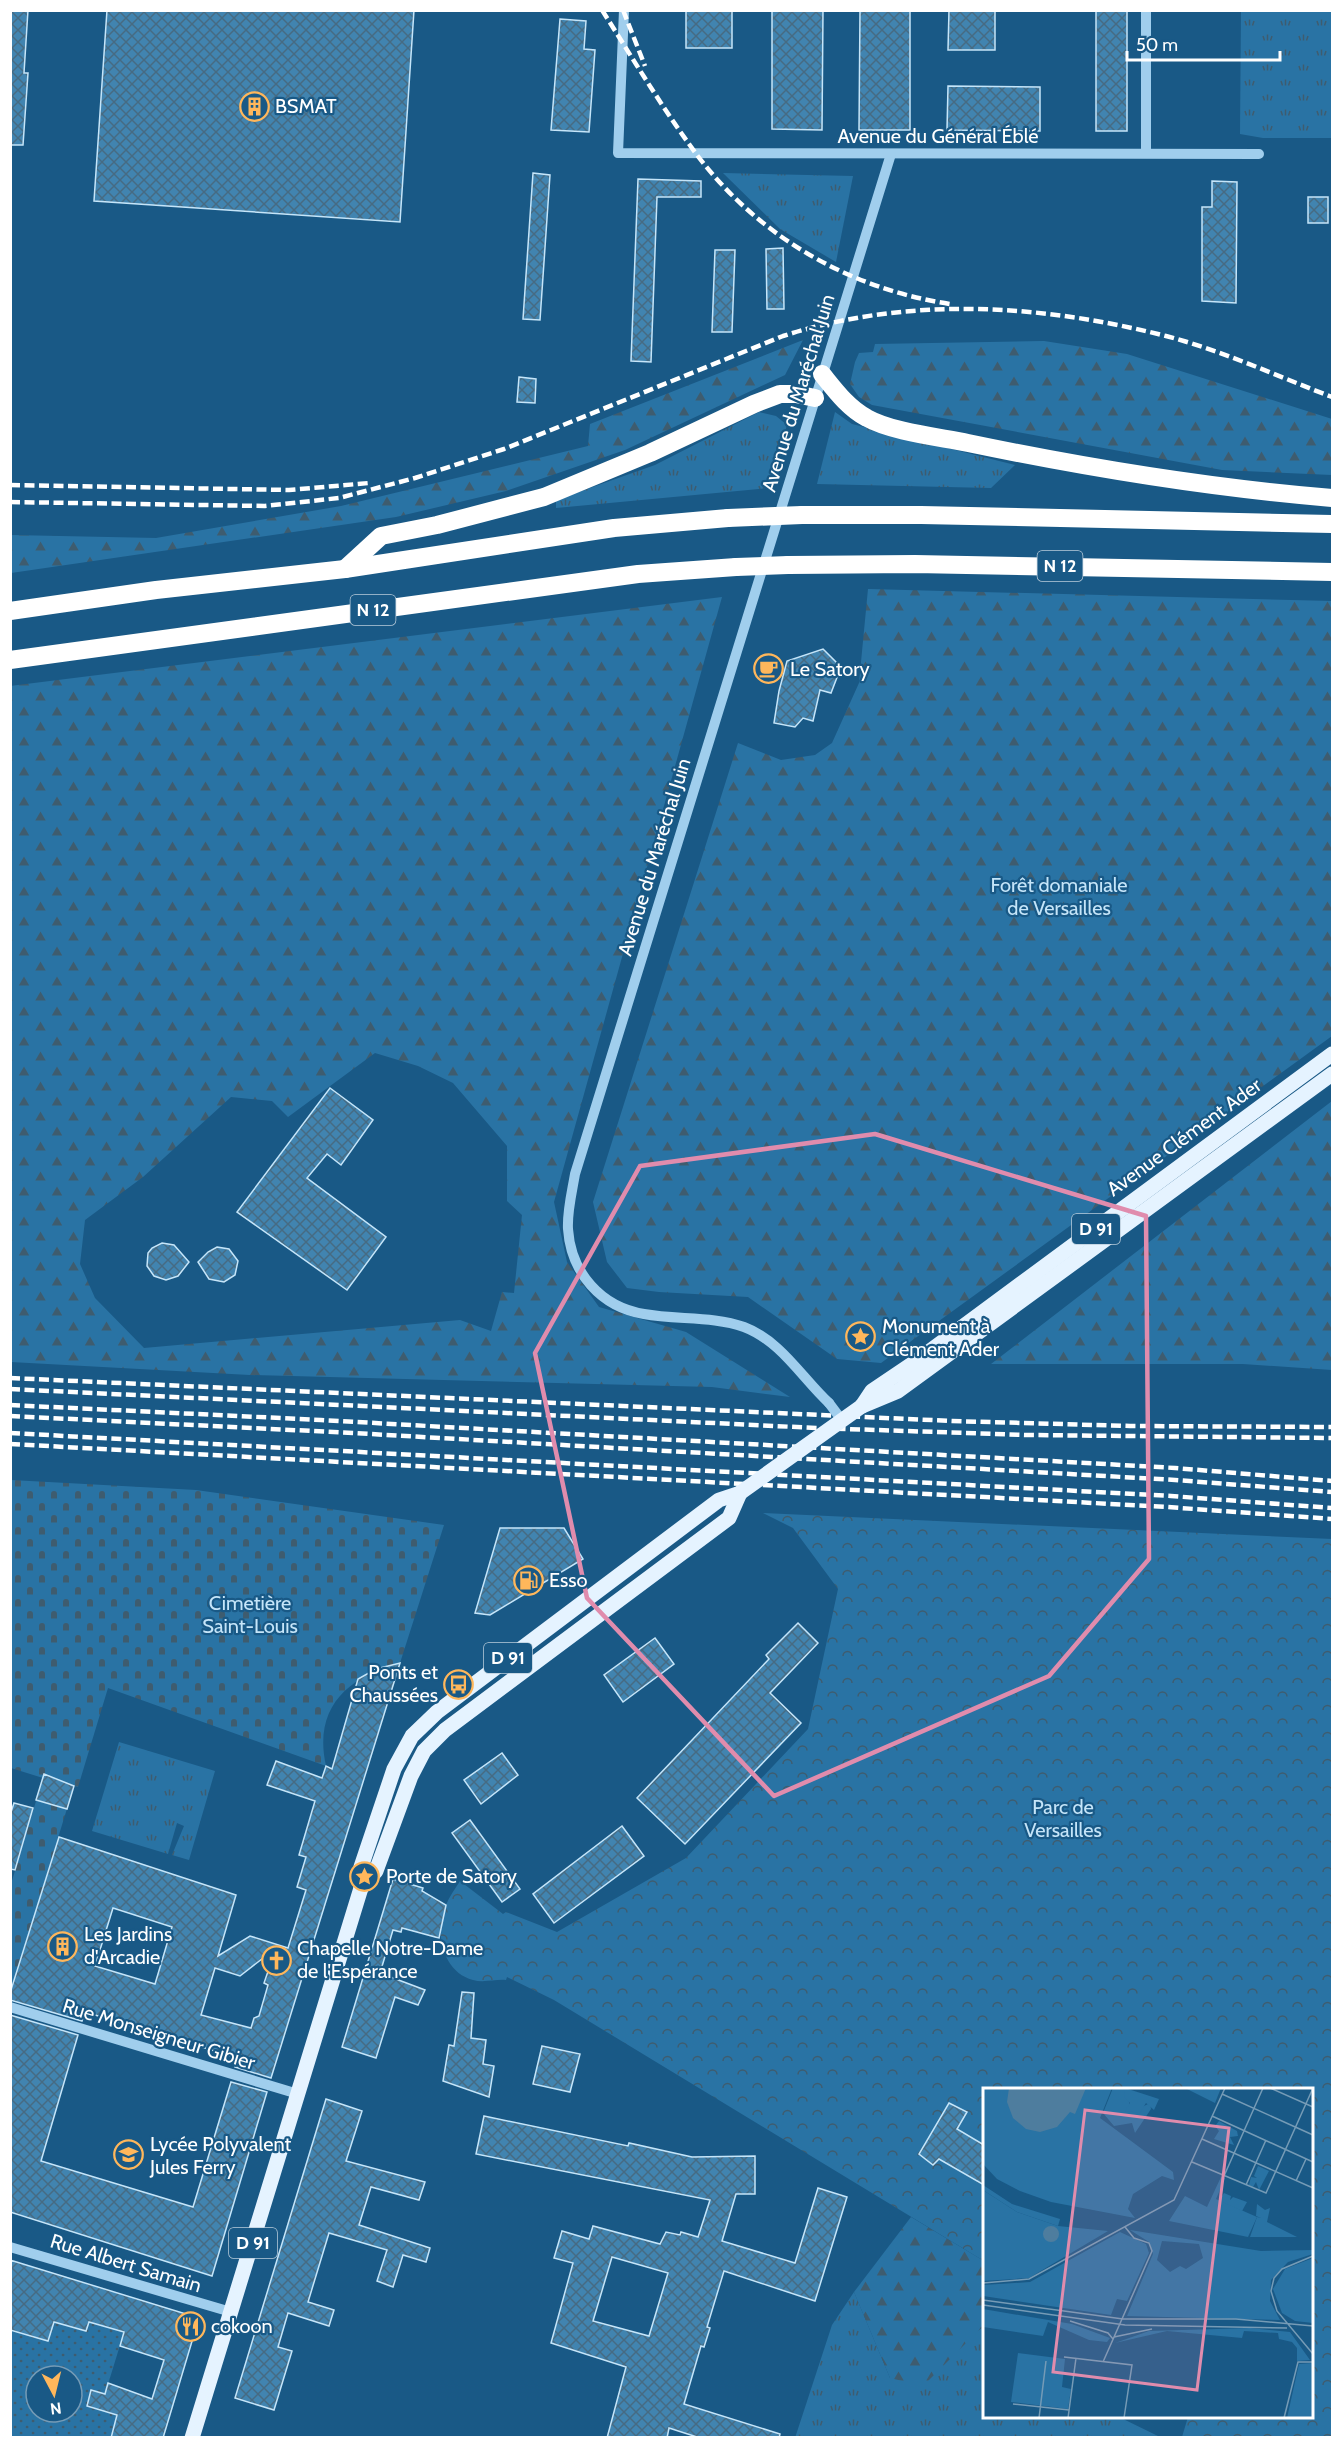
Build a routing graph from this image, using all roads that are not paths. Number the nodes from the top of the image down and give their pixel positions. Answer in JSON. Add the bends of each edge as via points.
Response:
{"nodes":[{"id":1,"x":624,"y":10,"type":"edge"},
{"id":2,"x":1146,"y":10,"type":"edge"},
{"id":3,"x":1146,"y":153,"type":"junction"},
{"id":4,"x":891,"y":154,"type":"junction"},
{"id":5,"x":1259,"y":154,"type":"dead end"},
{"id":6,"x":822,"y":374,"type":"junction"},
{"id":7,"x":815,"y":398,"type":"junction"},
{"id":8,"x":1332,"y":498,"type":"edge"},
{"id":9,"x":1332,"y":524,"type":"edge"},
{"id":10,"x":345,"y":568,"type":"junction"},
{"id":11,"x":1332,"y":572,"type":"edge"},
{"id":12,"x":10,"y":611,"type":"edge"},
{"id":13,"x":10,"y":660,"type":"edge"},
{"id":14,"x":1332,"y":1054,"type":"edge"},
{"id":15,"x":1332,"y":1074,"type":"edge"},
{"id":16,"x":862,"y":1406,"type":"junction"},
{"id":17,"x":841,"y":1419,"type":"junction"},
{"id":18,"x":740,"y":1493,"type":"junction"},
{"id":19,"x":361,"y":1888,"type":"junction"},
{"id":20,"x":10,"y":2007,"type":"edge"},
{"id":21,"x":298,"y":2094,"type":"junction"},
{"id":22,"x":10,"y":2247,"type":"edge"},
{"id":23,"x":231,"y":2312,"type":"junction"},
{"id":24,"x":192,"y":2438,"type":"edge"}],
"edges":[{"from":1,"to":4,"type":"street","name":"Avenue du Général Éblé","via":[[618,153]]},
{"from":2,"to":3,"type":"street"},
{"from":3,"to":4,"type":"street","name":"Avenue du Général Éblé"},
{"from":3,"to":5,"type":"street","name":"Avenue du Général Éblé"},
{"from":4,"to":6,"type":"street","name":"Avenue du Maréchal Juin"},
{"from":6,"to":7,"type":"street","name":"Avenue du Maréchal Juin"},
{"from":6,"to":8,"type":"highway","via":[[851,408],[880,424],[1017,453],[1280,494]]},
{"from":7,"to":10,"type":"highway","via":[[780,394],[544,497],[381,536]]},
{"from":7,"to":17,"type":"street","name":"Avenue du Maréchal Juin","bridge":true,"via":[[575,1174],[568,1229],[584,1278],[607,1300],[644,1314],[725,1322],[746,1328],[792,1360]]},
{"from":9,"to":10,"type":"highway","number":"N 12","bridge":true,"via":[[933,515],[728,518],[614,528]]},
{"from":10,"to":12,"type":"highway","number":"N 12"},
{"from":11,"to":13,"type":"highway","number":"N 12","bridge":true,"via":[[948,564],[736,567],[639,574]]},
{"from":14,"to":16,"type":"main road","name":"Avenue Clément Ader","number":"D 91","via":[[872,1390]]},
{"from":15,"to":16,"type":"main road","name":"Avenue Clément Ader","number":"D 91","via":[[898,1392]]},
{"from":16,"to":17,"type":"main road","number":"D 91","bridge":true},
{"from":17,"to":18,"type":"main road","number":"D 91","bridge":true},
{"from":18,"to":19,"type":"main road","number":"D 91","via":[[729,1518],[445,1730],[424,1752],[411,1776],[376,1871]]},
{"from":18,"to":19,"type":"main road","number":"D 91","via":[[719,1500],[423,1724],[394,1769],[361,1867]]},
{"from":19,"to":21,"type":"main road","number":"D 91"},
{"from":20,"to":21,"type":"street","name":"Rue Monseigneur Gibier"},
{"from":21,"to":23,"type":"main road","number":"D 91"},
{"from":22,"to":23,"type":"street","name":"Rue Albert Samain"},
{"from":23,"to":24,"type":"main road","number":"D 91"}]}
